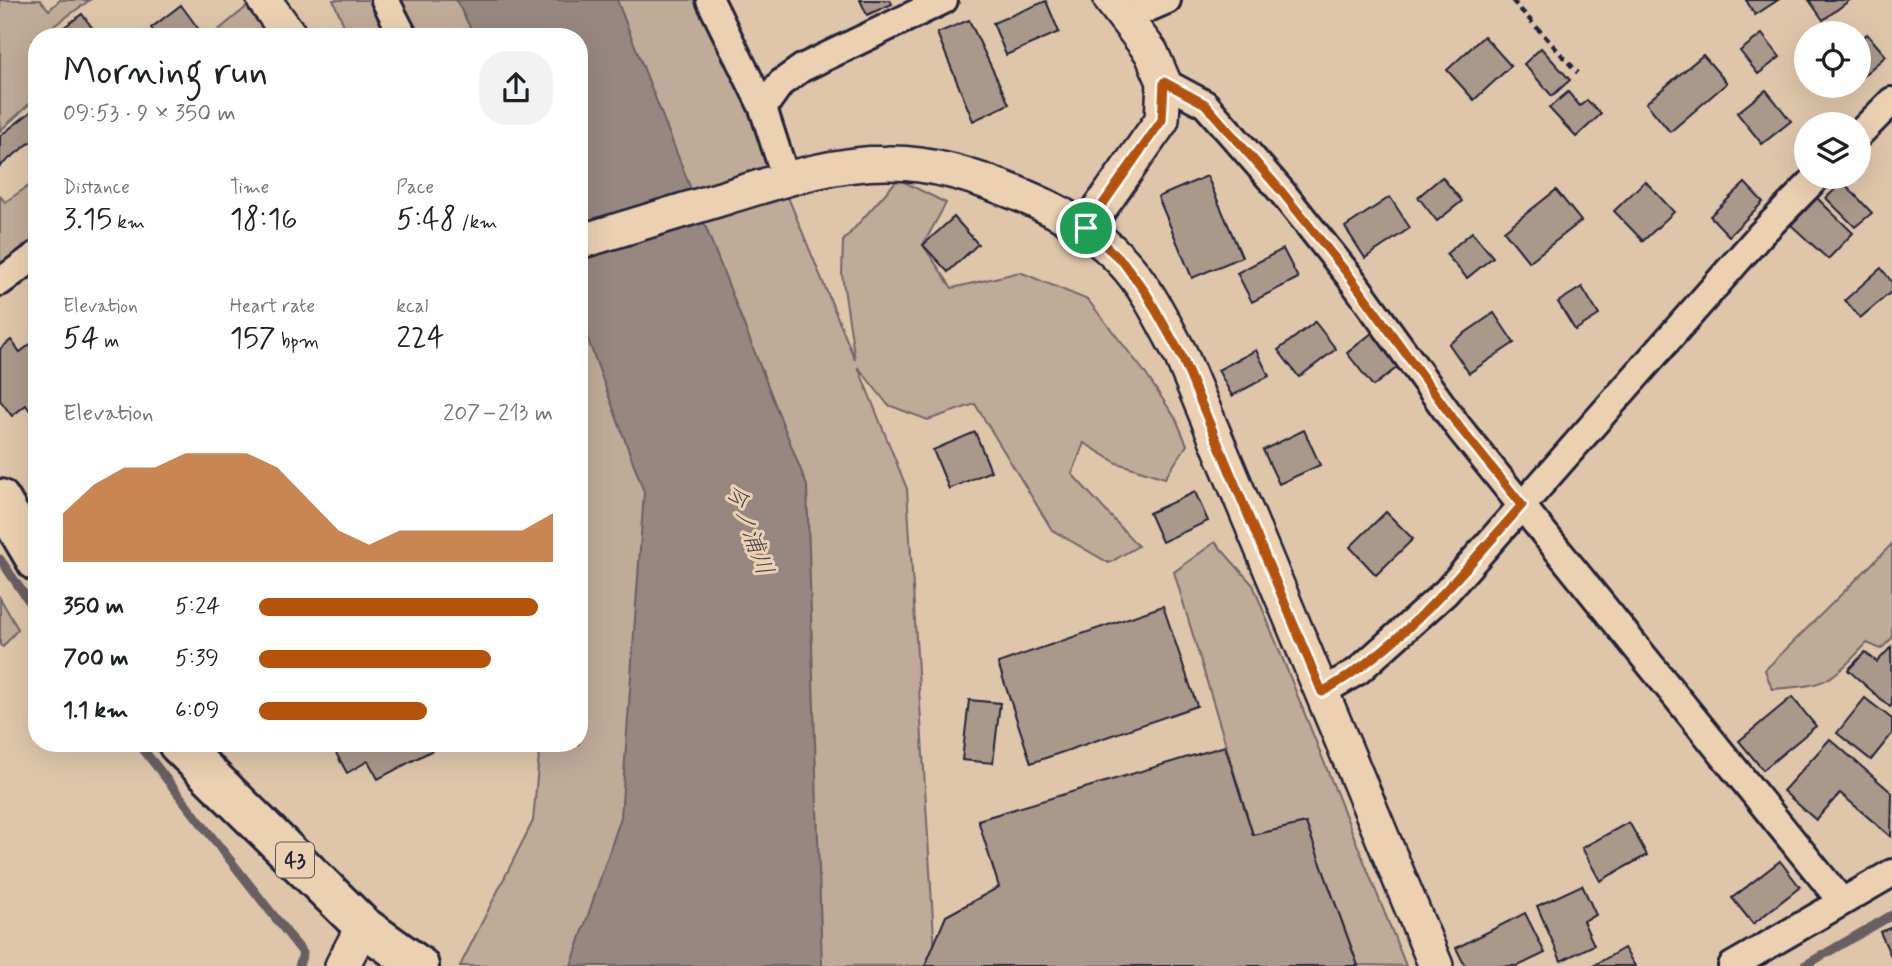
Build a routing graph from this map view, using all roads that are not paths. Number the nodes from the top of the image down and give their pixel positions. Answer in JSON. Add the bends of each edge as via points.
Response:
{"nodes":[{"id":1,"x":264,"y":0,"type":"edge"},
{"id":2,"x":384,"y":0,"type":"edge"},
{"id":3,"x":710,"y":0,"type":"edge"},
{"id":4,"x":944,"y":0,"type":"edge"},
{"id":5,"x":1167,"y":0,"type":"edge"},
{"id":6,"x":1118,"y":9,"type":"edge"},
{"id":7,"x":284,"y":28,"type":"edge"},
{"id":8,"x":399,"y":28,"type":"edge"},
{"id":9,"x":1164,"y":82,"type":"junction"},
{"id":10,"x":1892,"y":101,"type":"edge"},
{"id":11,"x":763,"y":108,"type":"junction"},
{"id":12,"x":1871,"y":122,"type":"edge"},
{"id":13,"x":786,"y":179,"type":"junction"},
{"id":14,"x":1805,"y":189,"type":"edge"},
{"id":15,"x":1086,"y":228,"type":"junction"},
{"id":16,"x":588,"y":239,"type":"edge"},
{"id":17,"x":28,"y":262,"type":"edge"},
{"id":18,"x":0,"y":282,"type":"edge"},
{"id":19,"x":0,"y":499,"type":"edge"},
{"id":20,"x":1522,"y":505,"type":"junction"},
{"id":21,"x":28,"y":547,"type":"edge"},
{"id":22,"x":1322,"y":692,"type":"junction"},
{"id":23,"x":186,"y":752,"type":"edge"},
{"id":24,"x":1892,"y":873,"type":"edge"},
{"id":25,"x":1842,"y":902,"type":"junction"},
{"id":26,"x":363,"y":926,"type":"junction"},
{"id":27,"x":342,"y":966,"type":"edge"},
{"id":28,"x":419,"y":966,"type":"edge"},
{"id":29,"x":1436,"y":966,"type":"edge"},
{"id":30,"x":1732,"y":966,"type":"edge"}],
"edges":[{"from":1,"to":7,"type":"street"},
{"from":2,"to":8,"type":"street"},
{"from":3,"to":11,"type":"street"},
{"from":4,"to":11,"type":"street","via":[[803,68],[781,83]]},
{"from":5,"to":6,"type":"street"},
{"from":6,"to":9,"type":"street","via":[[1151,52]]},
{"from":9,"to":15,"type":"street","via":[[1162,120]]},
{"from":9,"to":20,"type":"street","via":[[1205,104],[1282,192]]},
{"from":10,"to":12,"type":"street"},
{"from":11,"to":13,"type":"street"},
{"from":13,"to":15,"type":"street","via":[[836,167],[889,162],[949,170],[1051,207]]},
{"from":13,"to":16,"type":"street"},
{"from":14,"to":20,"type":"street"},
{"from":15,"to":22,"type":"street","via":[[1123,262],[1181,355]]},
{"from":17,"to":18,"type":"street"},
{"from":19,"to":21,"type":"main road"},
{"from":20,"to":22,"type":"street","via":[[1446,592],[1358,671]]},
{"from":20,"to":25,"type":"street"},
{"from":22,"to":29,"type":"street"},
{"from":23,"to":26,"type":"main road","number":"43"},
{"from":24,"to":25,"type":"street"},
{"from":25,"to":30,"type":"street"},
{"from":26,"to":27,"type":"street"},
{"from":26,"to":28,"type":"main road","number":"43"}]}
